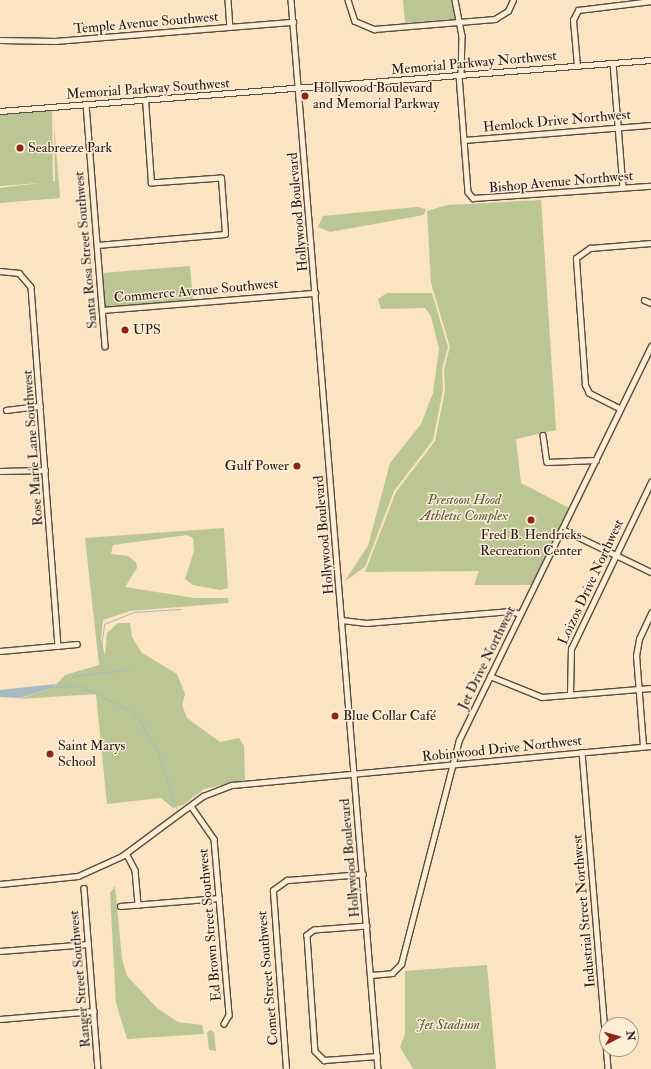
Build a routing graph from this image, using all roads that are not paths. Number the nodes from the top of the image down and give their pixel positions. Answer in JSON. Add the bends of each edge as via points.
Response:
{"nodes":[{"id":1,"x":228,"y":0,"type":"edge"},
{"id":2,"x":291,"y":0,"type":"edge"},
{"id":3,"x":348,"y":0,"type":"edge"},
{"id":4,"x":455,"y":0,"type":"edge"},
{"id":5,"x":513,"y":0,"type":"edge"},
{"id":6,"x":651,"y":1,"type":"edge"},
{"id":7,"x":626,"y":2,"type":"edge"},
{"id":8,"x":293,"y":22,"type":"junction"},
{"id":9,"x":460,"y":22,"type":"junction"},
{"id":10,"x":230,"y":27,"type":"junction"},
{"id":11,"x":0,"y":40,"type":"edge"},
{"id":12,"x":651,"y":60,"type":"edge"},
{"id":13,"x":613,"y":63,"type":"junction"},
{"id":14,"x":577,"y":66,"type":"junction"},
{"id":15,"x":460,"y":75,"type":"junction"},
{"id":16,"x":299,"y":88,"type":"junction"},
{"id":17,"x":145,"y":100,"type":"junction"},
{"id":18,"x":86,"y":104,"type":"junction"},
{"id":19,"x":0,"y":111,"type":"edge"},
{"id":20,"x":651,"y":125,"type":"edge"},
{"id":21,"x":618,"y":127,"type":"junction"},
{"id":22,"x":464,"y":140,"type":"junction"},
{"id":23,"x":651,"y":186,"type":"edge"},
{"id":24,"x":623,"y":188,"type":"junction"},
{"id":25,"x":651,"y":243,"type":"edge"},
{"id":26,"x":97,"y":245,"type":"junction"},
{"id":27,"x":0,"y":271,"type":"edge"},
{"id":28,"x":315,"y":293,"type":"junction"},
{"id":29,"x":644,"y":300,"type":"dead end"},
{"id":30,"x":651,"y":303,"type":"edge"},
{"id":31,"x":102,"y":310,"type":"junction"},
{"id":32,"x":105,"y":346,"type":"dead end"},
{"id":33,"x":651,"y":346,"type":"edge"},
{"id":34,"x":40,"y":406,"type":"junction"},
{"id":35,"x":620,"y":409,"type":"junction"},
{"id":36,"x":6,"y":410,"type":"dead end"},
{"id":37,"x":543,"y":435,"type":"dead end"},
{"id":38,"x":596,"y":460,"type":"junction"},
{"id":39,"x":45,"y":470,"type":"junction"},
{"id":40,"x":0,"y":471,"type":"edge"},
{"id":41,"x":651,"y":482,"type":"edge"},
{"id":42,"x":562,"y":529,"type":"junction"},
{"id":43,"x":616,"y":555,"type":"junction"},
{"id":44,"x":651,"y":572,"type":"edge"},
{"id":45,"x":651,"y":613,"type":"edge"},
{"id":46,"x":520,"y":614,"type":"junction"},
{"id":47,"x":342,"y":620,"type":"junction"},
{"id":48,"x":77,"y":644,"type":"dead end"},
{"id":49,"x":58,"y":646,"type":"junction"},
{"id":50,"x":0,"y":651,"type":"edge"},
{"id":51,"x":490,"y":676,"type":"junction"},
{"id":52,"x":651,"y":688,"type":"edge"},
{"id":53,"x":638,"y":690,"type":"junction"},
{"id":54,"x":570,"y":695,"type":"junction"},
{"id":55,"x":643,"y":746,"type":"junction"},
{"id":56,"x":651,"y":746,"type":"edge"},
{"id":57,"x":582,"y":752,"type":"junction"},
{"id":58,"x":451,"y":766,"type":"junction"},
{"id":59,"x":354,"y":774,"type":"junction"},
{"id":60,"x":191,"y":806,"type":"junction"},
{"id":61,"x":126,"y":853,"type":"junction"},
{"id":62,"x":363,"y":874,"type":"junction"},
{"id":63,"x":0,"y":884,"type":"edge"},
{"id":64,"x":84,"y":888,"type":"dead end"},
{"id":65,"x":219,"y":898,"type":"junction"},
{"id":66,"x":138,"y":905,"type":"junction"},
{"id":67,"x":120,"y":906,"type":"dead end"},
{"id":68,"x":367,"y":926,"type":"junction"},
{"id":69,"x":88,"y":944,"type":"junction"},
{"id":70,"x":0,"y":951,"type":"edge"},
{"id":71,"x":371,"y":975,"type":"junction"},
{"id":72,"x":94,"y":1011,"type":"junction"},
{"id":73,"x":0,"y":1019,"type":"edge"},
{"id":74,"x":224,"y":1024,"type":"dead end"},
{"id":75,"x":377,"y":1056,"type":"junction"},
{"id":76,"x":98,"y":1069,"type":"edge"},
{"id":77,"x":286,"y":1069,"type":"edge"},
{"id":78,"x":378,"y":1069,"type":"edge"},
{"id":79,"x":608,"y":1069,"type":"edge"}],
"edges":[{"from":1,"to":10,"type":"street"},
{"from":2,"to":8,"type":"street","name":"Hollywood Boulevard"},
{"from":3,"to":9,"type":"street","via":[[352,17],[365,27]]},
{"from":4,"to":9,"type":"street"},
{"from":5,"to":9,"type":"street","via":[[508,11],[498,18]]},
{"from":6,"to":7,"type":"street"},
{"from":7,"to":14,"type":"street","via":[[586,6],[576,13]]},
{"from":8,"to":10,"type":"street","name":"Temple Avenue Southwest"},
{"from":8,"to":16,"type":"street","name":"Hollywood Boulevard"},
{"from":9,"to":15,"type":"street"},
{"from":10,"to":11,"type":"street","name":"Temple Avenue Southwest","via":[[55,41]]},
{"from":12,"to":13,"type":"street","name":"Memorial Parkway Northwest"},
{"from":13,"to":14,"type":"street","name":"Memorial Parkway Northwest"},
{"from":13,"to":21,"type":"street"},
{"from":14,"to":15,"type":"street","name":"Memorial Parkway Northwest"},
{"from":15,"to":16,"type":"street","name":"Memorial Parkway Northwest"},
{"from":15,"to":22,"type":"street"},
{"from":16,"to":17,"type":"street","name":"Memorial Parkway Southwest"},
{"from":16,"to":28,"type":"street","name":"Hollywood Boulevard"},
{"from":17,"to":18,"type":"street","name":"Memorial Parkway Southwest"},
{"from":17,"to":26,"type":"street","via":[[151,184],[221,178],[225,234]]},
{"from":18,"to":19,"type":"street","name":"Memorial Parkway Southwest"},
{"from":18,"to":26,"type":"street","name":"Santa Rosa Street Southwest"},
{"from":20,"to":21,"type":"street","name":"Hemlock Drive Northwest"},
{"from":21,"to":22,"type":"street","name":"Hemlock Drive Northwest"},
{"from":21,"to":24,"type":"street"},
{"from":22,"to":24,"type":"street","name":"Bishop Avenue Northwest","via":[[468,192],[473,198]]},
{"from":23,"to":24,"type":"street","name":"Bishop Avenue Northwest"},
{"from":25,"to":35,"type":"street","via":[[590,248],[576,258],[584,385],[593,396]]},
{"from":26,"to":31,"type":"street","name":"Santa Rosa Street Southwest"},
{"from":27,"to":34,"type":"street","name":"Rose Marie Lane Southwest","via":[[20,273],[31,287]]},
{"from":28,"to":31,"type":"street","name":"Commerce Avenue Southwest"},
{"from":28,"to":47,"type":"street","name":"Hollywood Boulevard"},
{"from":29,"to":30,"type":"street"},
{"from":31,"to":32,"type":"street","name":"Santa Rosa Street Southwest"},
{"from":33,"to":35,"type":"street","name":"Jet Drive Northwest"},
{"from":34,"to":36,"type":"street"},
{"from":34,"to":39,"type":"street","name":"Rose Marie Lane Southwest"},
{"from":35,"to":38,"type":"street","name":"Jet Drive Northwest"},
{"from":37,"to":38,"type":"street","via":[[547,462]]},
{"from":38,"to":42,"type":"street","name":"Jet Drive Northwest"},
{"from":39,"to":40,"type":"street"},
{"from":39,"to":49,"type":"street","name":"Rose Marie Lane Southwest"},
{"from":41,"to":43,"type":"street","name":"Loizos Drive Northwest"},
{"from":42,"to":43,"type":"street"},
{"from":42,"to":46,"type":"street","name":"Jet Drive Northwest"},
{"from":43,"to":44,"type":"street"},
{"from":43,"to":54,"type":"street","name":"Loizos Drive Northwest","via":[[571,649]]},
{"from":45,"to":53,"type":"street","via":[[637,648]]},
{"from":46,"to":47,"type":"street","via":[[511,611],[366,623]]},
{"from":46,"to":51,"type":"street","name":"Jet Drive Northwest"},
{"from":47,"to":59,"type":"street","name":"Hollywood Boulevard"},
{"from":48,"to":49,"type":"street"},
{"from":49,"to":50,"type":"street"},
{"from":51,"to":54,"type":"street","via":[[537,696]]},
{"from":51,"to":58,"type":"street","name":"Jet Drive Northwest","via":[[461,735]]},
{"from":52,"to":53,"type":"street"},
{"from":53,"to":54,"type":"street"},
{"from":53,"to":55,"type":"street"},
{"from":55,"to":56,"type":"street","name":"Robinwood Drive Northwest"},
{"from":55,"to":57,"type":"street","name":"Robinwood Drive Northwest"},
{"from":57,"to":58,"type":"street","name":"Robinwood Drive Northwest"},
{"from":57,"to":79,"type":"street","name":"Industrial Street Northwest"},
{"from":58,"to":59,"type":"street","name":"Robinwood Drive Northwest"},
{"from":58,"to":71,"type":"street","name":"Jet Drive Northwest","via":[[401,964],[392,973]]},
{"from":59,"to":60,"type":"street","name":"Robinwood Drive Northwest","via":[[232,785],[203,796]]},
{"from":59,"to":62,"type":"street","name":"Hollywood Boulevard"},
{"from":60,"to":61,"type":"street","name":"Robinwood Drive Northwest"},
{"from":60,"to":65,"type":"street","name":"Ed Brown Street Southwest","via":[[214,836]]},
{"from":61,"to":63,"type":"street","name":"Robinwood Drive Northwest","via":[[73,878]]},
{"from":61,"to":66,"type":"street","via":[[135,870]]},
{"from":62,"to":68,"type":"street","name":"Hollywood Boulevard"},
{"from":62,"to":77,"type":"street","name":"Comet Street Southwest","via":[[287,880],[276,886],[272,896]]},
{"from":64,"to":69,"type":"street","name":"Ranger Street Southwest"},
{"from":65,"to":66,"type":"street"},
{"from":65,"to":74,"type":"street","name":"Ed Brown Street Southwest","via":[[229,1015]]},
{"from":66,"to":67,"type":"street"},
{"from":68,"to":71,"type":"street","name":"Hollywood Boulevard"},
{"from":68,"to":75,"type":"street","via":[[314,930],[307,935],[315,1051],[324,1060]]},
{"from":69,"to":70,"type":"street"},
{"from":69,"to":72,"type":"street","name":"Ranger Street Southwest"},
{"from":71,"to":75,"type":"street","name":"Hollywood Boulevard"},
{"from":72,"to":73,"type":"street"},
{"from":72,"to":76,"type":"street","name":"Ranger Street Southwest"},
{"from":75,"to":78,"type":"street","name":"Hollywood Boulevard"}]}
